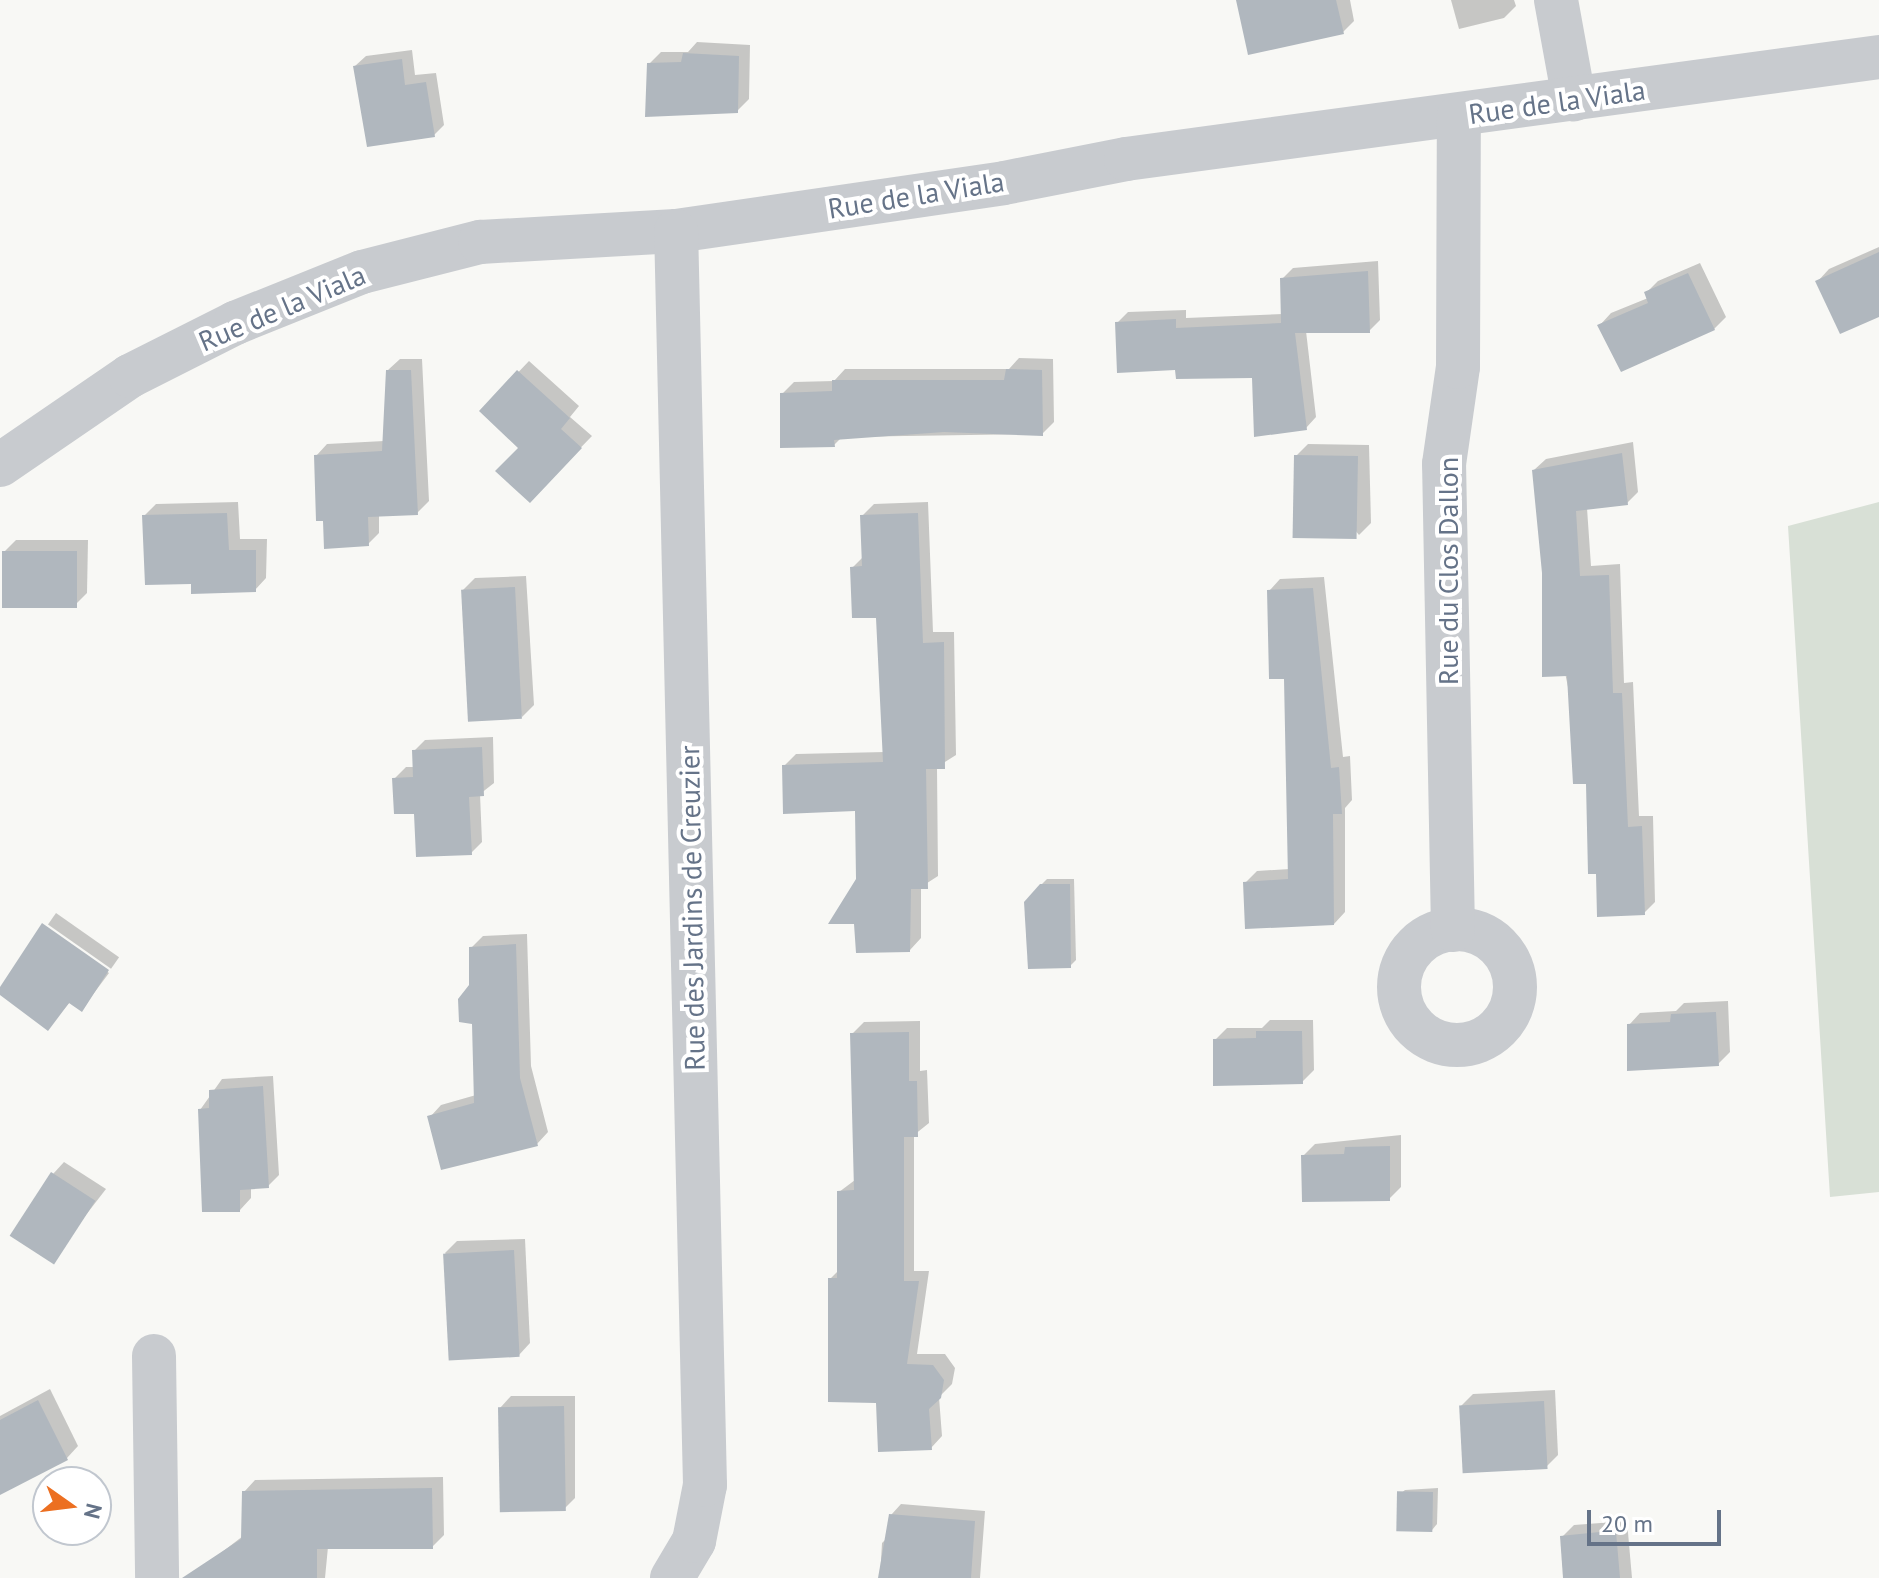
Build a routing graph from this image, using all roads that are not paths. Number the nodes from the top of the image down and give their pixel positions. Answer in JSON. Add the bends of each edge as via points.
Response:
{"nodes":[{"id":1,"x":1556,"y":0,"type":"edge"},
{"id":2,"x":1879,"y":57,"type":"edge"},
{"id":3,"x":1574,"y":99,"type":"junction"},
{"id":4,"x":1459,"y":116,"type":"junction"},
{"id":5,"x":676,"y":231,"type":"junction"},
{"id":6,"x":0,"y":465,"type":"edge"},
{"id":7,"x":1453,"y":930,"type":"dead end"},
{"id":8,"x":154,"y":1356,"type":"dead end"},
{"id":9,"x":157,"y":1578,"type":"edge"},
{"id":10,"x":672,"y":1578,"type":"edge"}],
"edges":[{"from":1,"to":3,"type":"street"},
{"from":2,"to":3,"type":"street","name":"Rue de la Viala"},
{"from":3,"to":4,"type":"street","name":"Rue de la Viala"},
{"from":4,"to":5,"type":"street","name":"Rue de la Viala","via":[[1126,159],[1004,183]]},
{"from":4,"to":7,"type":"street","name":"Rue du Clos Dallon","via":[[1458,367],[1444,464]]},
{"from":5,"to":6,"type":"street","name":"Rue de la Viala","via":[[480,242],[362,272],[235,323],[130,376]]},
{"from":5,"to":10,"type":"street","name":"Rue des Jardins de Creuzier","via":[[705,1485],[694,1541]]},
{"from":8,"to":9,"type":"street"}]}
